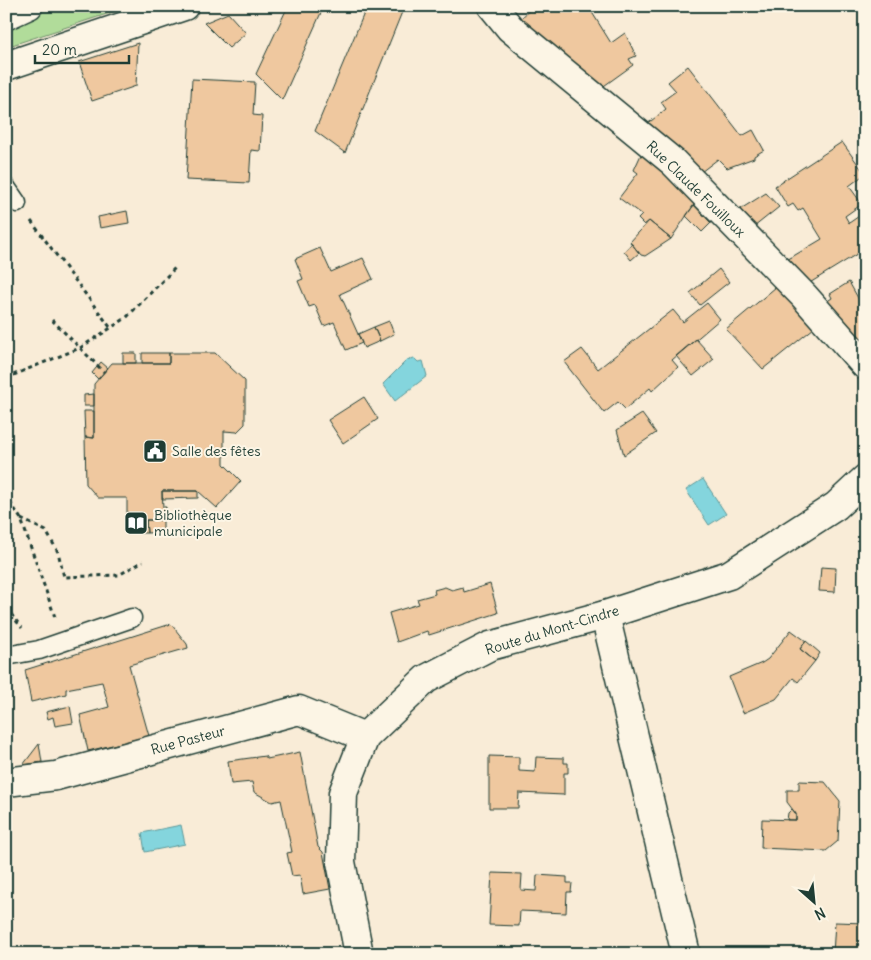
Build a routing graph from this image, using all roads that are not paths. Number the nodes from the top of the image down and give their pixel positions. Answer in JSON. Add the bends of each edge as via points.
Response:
{"nodes":[{"id":1,"x":34,"y":6,"type":"edge"},
{"id":2,"x":184,"y":6,"type":"edge"},
{"id":3,"x":492,"y":6,"type":"edge"},
{"id":4,"x":148,"y":13,"type":"edge"},
{"id":5,"x":6,"y":21,"type":"edge"},
{"id":6,"x":6,"y":66,"type":"edge"},
{"id":7,"x":6,"y":187,"type":"edge"},
{"id":8,"x":17,"y":203,"type":"road end"},
{"id":9,"x":865,"y":365,"type":"edge"},
{"id":10,"x":865,"y":479,"type":"edge"},
{"id":11,"x":605,"y":615,"type":"junction"},
{"id":12,"x":132,"y":618,"type":"dead end"},
{"id":13,"x":6,"y":656,"type":"edge"},
{"id":14,"x":365,"y":737,"type":"junction"},
{"id":15,"x":6,"y":782,"type":"edge"},
{"id":16,"x":358,"y":954,"type":"edge"},
{"id":17,"x":686,"y":954,"type":"edge"}],
"edges":[{"from":1,"to":5,"type":"lane","via":[[32,10]]},
{"from":2,"to":4,"type":"street"},
{"from":3,"to":9,"type":"street","name":"Rue Claude Fouilloux","via":[[510,28],[673,162],[804,296]]},
{"from":4,"to":6,"type":"street"},
{"from":7,"to":8,"type":"lane"},
{"from":10,"to":11,"type":"street","name":"Route du Mont-Cindre","via":[[836,506],[729,576]]},
{"from":11,"to":14,"type":"street","name":"Route du Mont-Cindre","via":[[490,646],[426,679]]},
{"from":11,"to":17,"type":"street"},
{"from":12,"to":13,"type":"lane","via":[[39,650]]},
{"from":14,"to":15,"type":"street","name":"Rue Pasteur","via":[[298,710],[56,776]]},
{"from":14,"to":16,"type":"street","name":"Route du Mont-Cindre","via":[[343,793],[342,813],[341,862]]}]}
